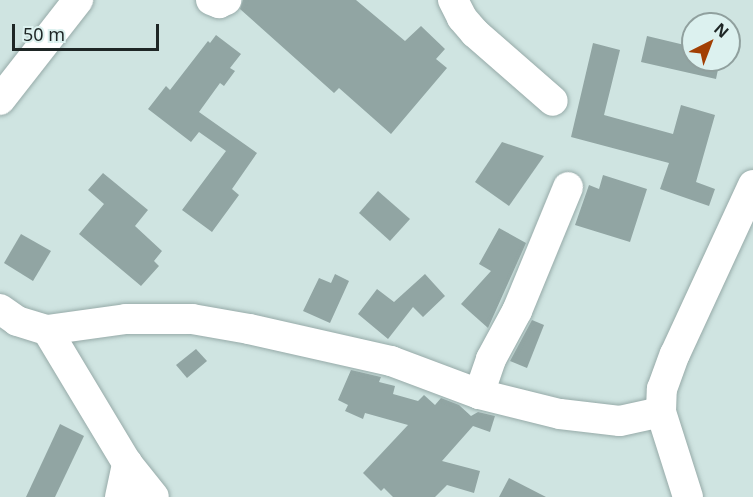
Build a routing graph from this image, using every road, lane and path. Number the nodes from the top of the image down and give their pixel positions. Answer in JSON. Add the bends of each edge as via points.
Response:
{"nodes":[{"id":1,"x":78,"y":0,"type":"edge"},
{"id":2,"x":211,"y":0,"type":"edge"},
{"id":3,"x":226,"y":0,"type":"edge"},
{"id":4,"x":453,"y":0,"type":"edge"},
{"id":5,"x":0,"y":100,"type":"edge"},
{"id":6,"x":553,"y":101,"type":"dead end"},
{"id":7,"x":753,"y":185,"type":"edge"},
{"id":8,"x":568,"y":187,"type":"dead end"},
{"id":9,"x":745,"y":228,"type":"edge"},
{"id":10,"x":0,"y":309,"type":"edge"},
{"id":11,"x":47,"y":330,"type":"junction"},
{"id":12,"x":479,"y":394,"type":"junction"},
{"id":13,"x":661,"y":412,"type":"junction"},
{"id":14,"x":127,"y":463,"type":"junction"},
{"id":15,"x":120,"y":497,"type":"edge"},
{"id":16,"x":154,"y":497,"type":"edge"},
{"id":17,"x":688,"y":497,"type":"edge"}],
"edges":[{"from":1,"to":5,"type":"street"},
{"from":2,"to":3,"type":"street"},
{"from":4,"to":6,"type":"street","via":[[475,33]]},
{"from":7,"to":9,"type":"street"},
{"from":8,"to":12,"type":"street"},
{"from":9,"to":13,"type":"street","via":[[675,354],[662,389]]},
{"from":10,"to":11,"type":"street","via":[[18,321]]},
{"from":11,"to":12,"type":"street","via":[[126,319],[192,319],[391,361]]},
{"from":11,"to":14,"type":"street"},
{"from":12,"to":13,"type":"street","via":[[560,414],[621,421]]},
{"from":13,"to":17,"type":"street"},
{"from":14,"to":15,"type":"street"},
{"from":14,"to":16,"type":"street"}]}
